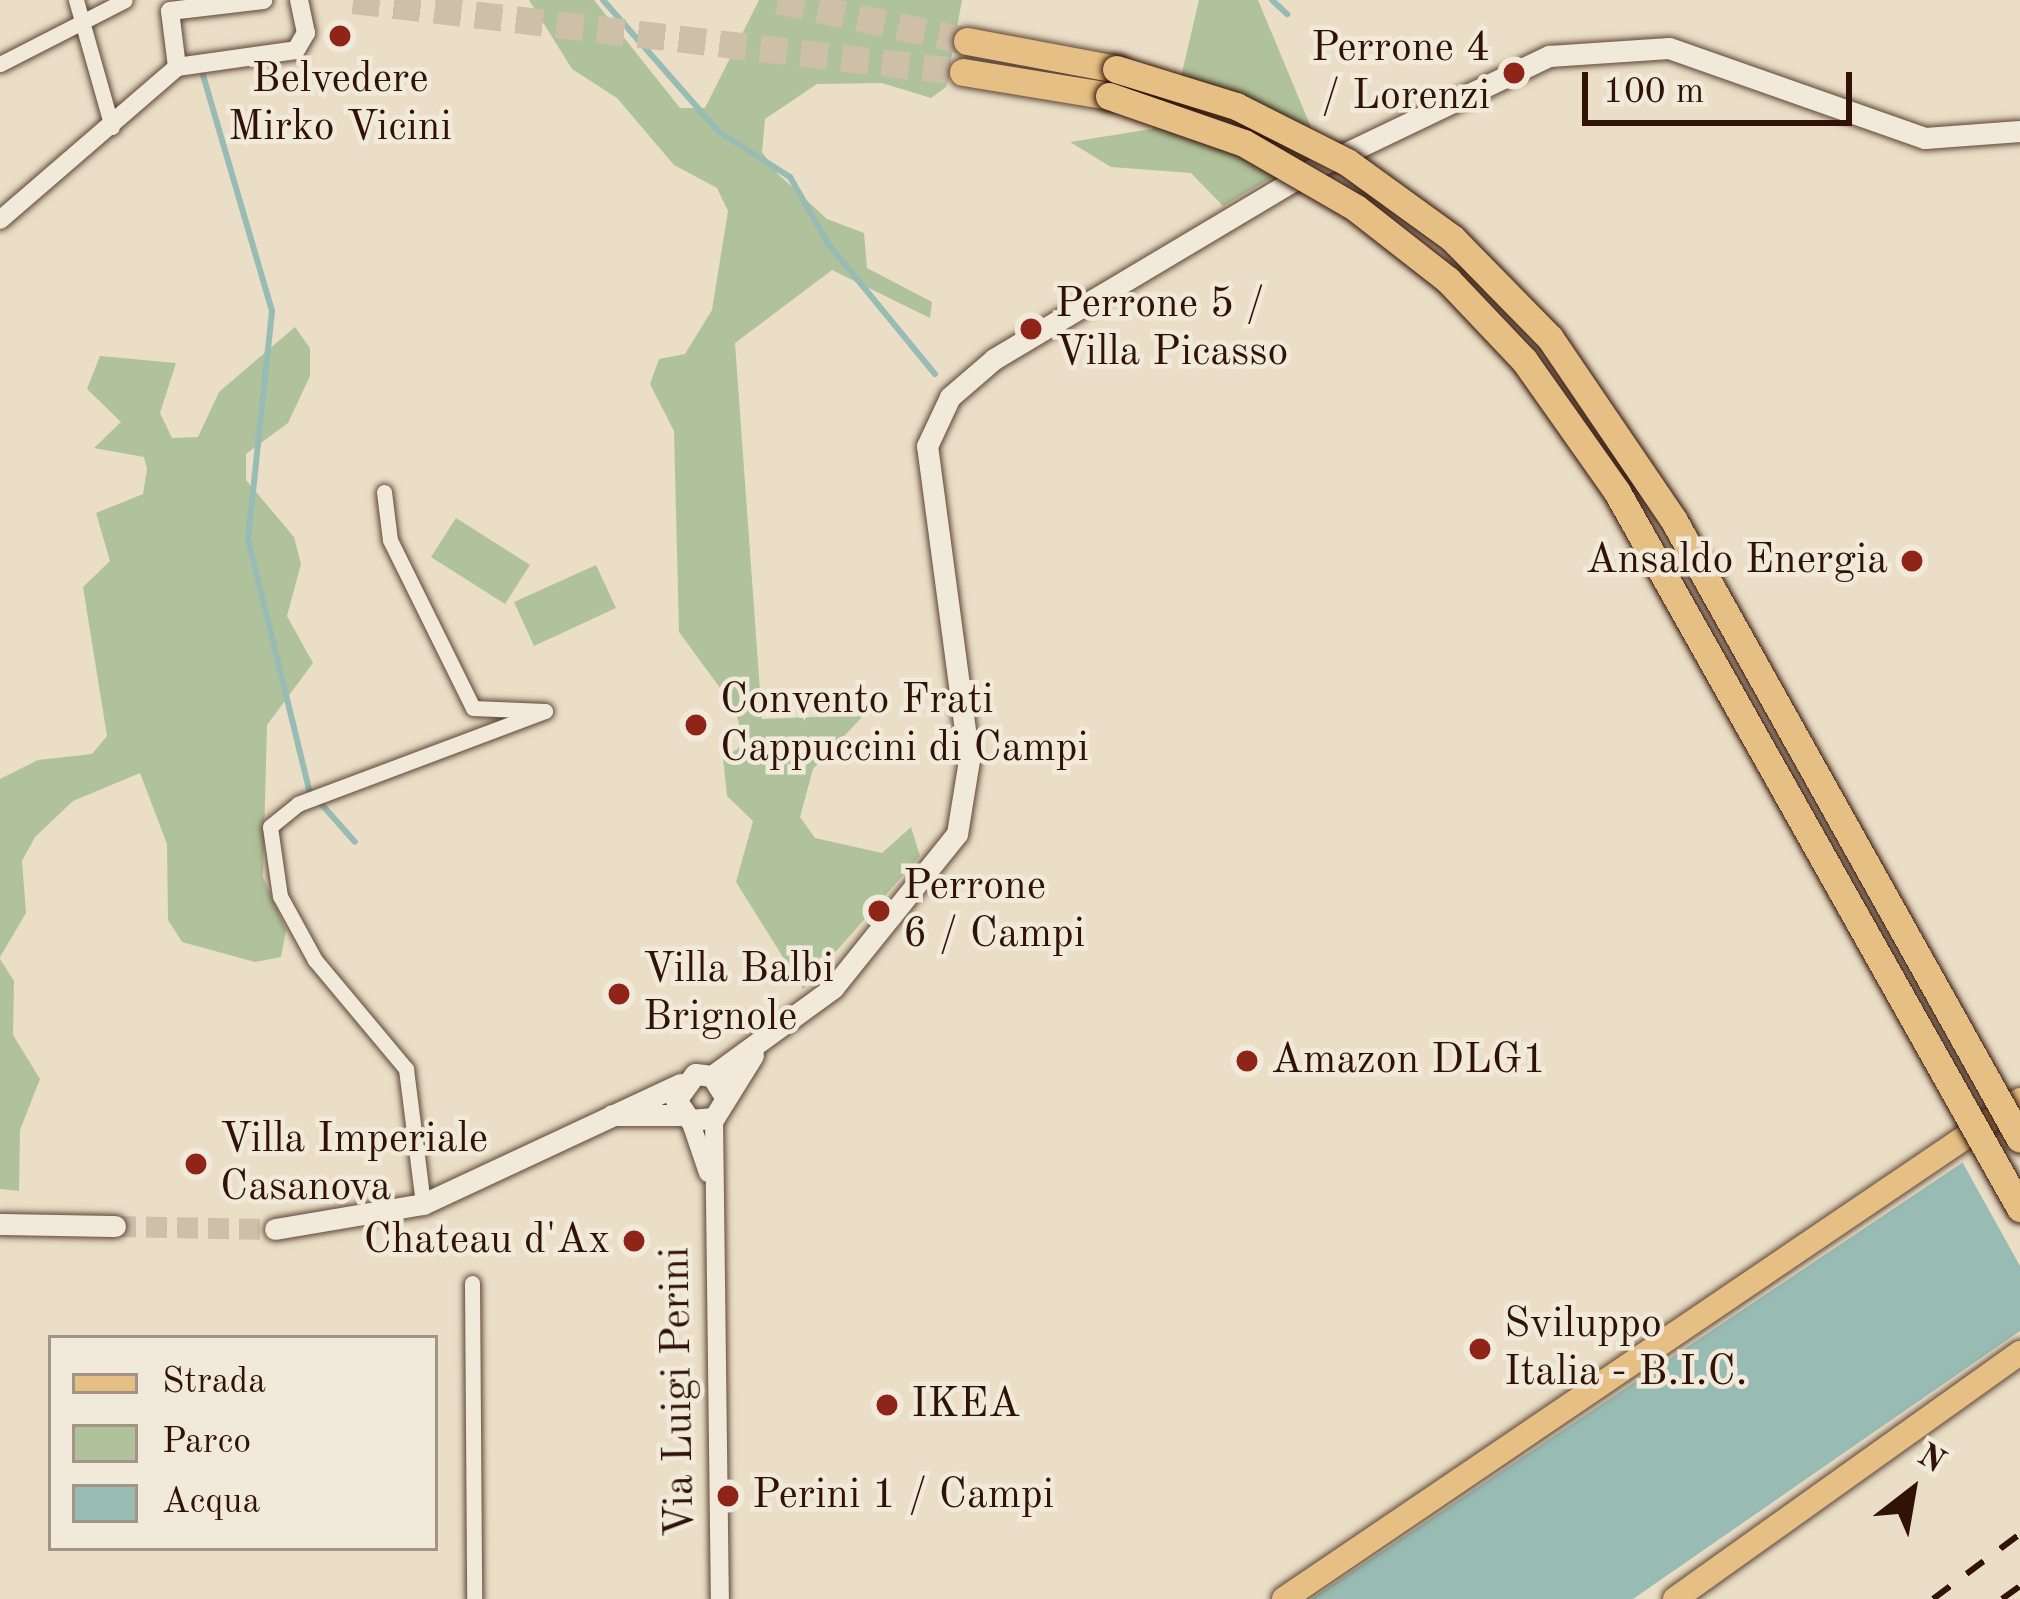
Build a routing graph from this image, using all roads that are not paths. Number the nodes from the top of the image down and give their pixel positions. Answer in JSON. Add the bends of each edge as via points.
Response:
{"nodes":[{"id":1,"x":76,"y":0,"type":"edge"},
{"id":2,"x":125,"y":0,"type":"edge"},
{"id":3,"x":263,"y":0,"type":"edge"},
{"id":4,"x":299,"y":0,"type":"edge"},
{"id":5,"x":169,"y":5,"type":"edge"},
{"id":6,"x":81,"y":23,"type":"junction"},
{"id":7,"x":967,"y":40,"type":"tunnel mouth"},
{"id":8,"x":0,"y":64,"type":"edge"},
{"id":9,"x":178,"y":67,"type":"junction"},
{"id":10,"x":963,"y":73,"type":"tunnel mouth"},
{"id":11,"x":1113,"y":82,"type":"junction"},
{"id":12,"x":112,"y":127,"type":"junction"},
{"id":13,"x":2020,"y":131,"type":"edge"},
{"id":14,"x":0,"y":220,"type":"edge"},
{"id":15,"x":384,"y":492,"type":"dead end"},
{"id":16,"x":768,"y":1036,"type":"junction"},
{"id":17,"x":712,"y":1076,"type":"junction"},
{"id":18,"x":680,"y":1084,"type":"junction"},
{"id":19,"x":725,"y":1096,"type":"junction"},
{"id":20,"x":2020,"y":1100,"type":"edge"},
{"id":21,"x":606,"y":1115,"type":"junction"},
{"id":22,"x":687,"y":1118,"type":"junction"},
{"id":23,"x":714,"y":1118,"type":"junction"},
{"id":24,"x":2020,"y":1139,"type":"edge"},
{"id":25,"x":712,"y":1183,"type":"junction"},
{"id":26,"x":423,"y":1204,"type":"junction"},
{"id":27,"x":2020,"y":1208,"type":"edge"},
{"id":28,"x":0,"y":1224,"type":"edge"},
{"id":29,"x":115,"y":1226,"type":"tunnel mouth"},
{"id":30,"x":275,"y":1229,"type":"tunnel mouth"},
{"id":31,"x":472,"y":1283,"type":"dead end"},
{"id":32,"x":2020,"y":1353,"type":"edge"},
{"id":33,"x":474,"y":1599,"type":"edge"},
{"id":34,"x":720,"y":1599,"type":"edge"},
{"id":35,"x":1284,"y":1599,"type":"edge"},
{"id":36,"x":1675,"y":1599,"type":"edge"}],
"edges":[{"from":1,"to":6,"type":"street"},
{"from":2,"to":6,"type":"street"},
{"from":3,"to":5,"type":"street"},
{"from":4,"to":9,"type":"street","via":[[303,43],[281,54]]},
{"from":5,"to":9,"type":"street"},
{"from":6,"to":8,"type":"street"},
{"from":6,"to":12,"type":"street"},
{"from":7,"to":11,"type":"highway"},
{"from":9,"to":12,"type":"street"},
{"from":10,"to":11,"type":"highway"},
{"from":11,"to":24,"type":"highway","bridge":true,"via":[[1236,106],[1347,162],[1452,238],[1550,338],[1673,519]]},
{"from":11,"to":27,"type":"highway","bridge":true,"via":[[1244,143],[1356,208],[1524,360],[1617,492]]},
{"from":12,"to":14,"type":"street"},
{"from":13,"to":16,"type":"main road","via":[[1925,138],[1669,49],[1550,56],[1313,169],[994,359],[950,397],[927,446],[970,760],[965,813],[943,858],[875,940]]},
{"from":15,"to":26,"type":"street","via":[[390,540],[473,708],[545,711],[298,804],[270,827],[280,896],[315,960],[406,1069]]},
{"from":16,"to":17,"type":"main road"},
{"from":16,"to":19,"type":"main road"},
{"from":17,"to":18,"type":"main road"},
{"from":17,"to":19,"type":"main road"},
{"from":18,"to":21,"type":"main road"},
{"from":18,"to":22,"type":"main road"},
{"from":19,"to":23,"type":"main road"},
{"from":20,"to":35,"type":"main road"},
{"from":21,"to":22,"type":"main road"},
{"from":21,"to":26,"type":"main road"},
{"from":22,"to":23,"type":"main road"},
{"from":22,"to":25,"type":"street","name":"Via Luigi Perini"},
{"from":23,"to":25,"type":"street","name":"Via Luigi Perini"},
{"from":25,"to":34,"type":"street","name":"Via Luigi Perini"},
{"from":26,"to":30,"type":"main road"},
{"from":28,"to":29,"type":"main road"},
{"from":31,"to":33,"type":"street"},
{"from":32,"to":36,"type":"main road"}]}
